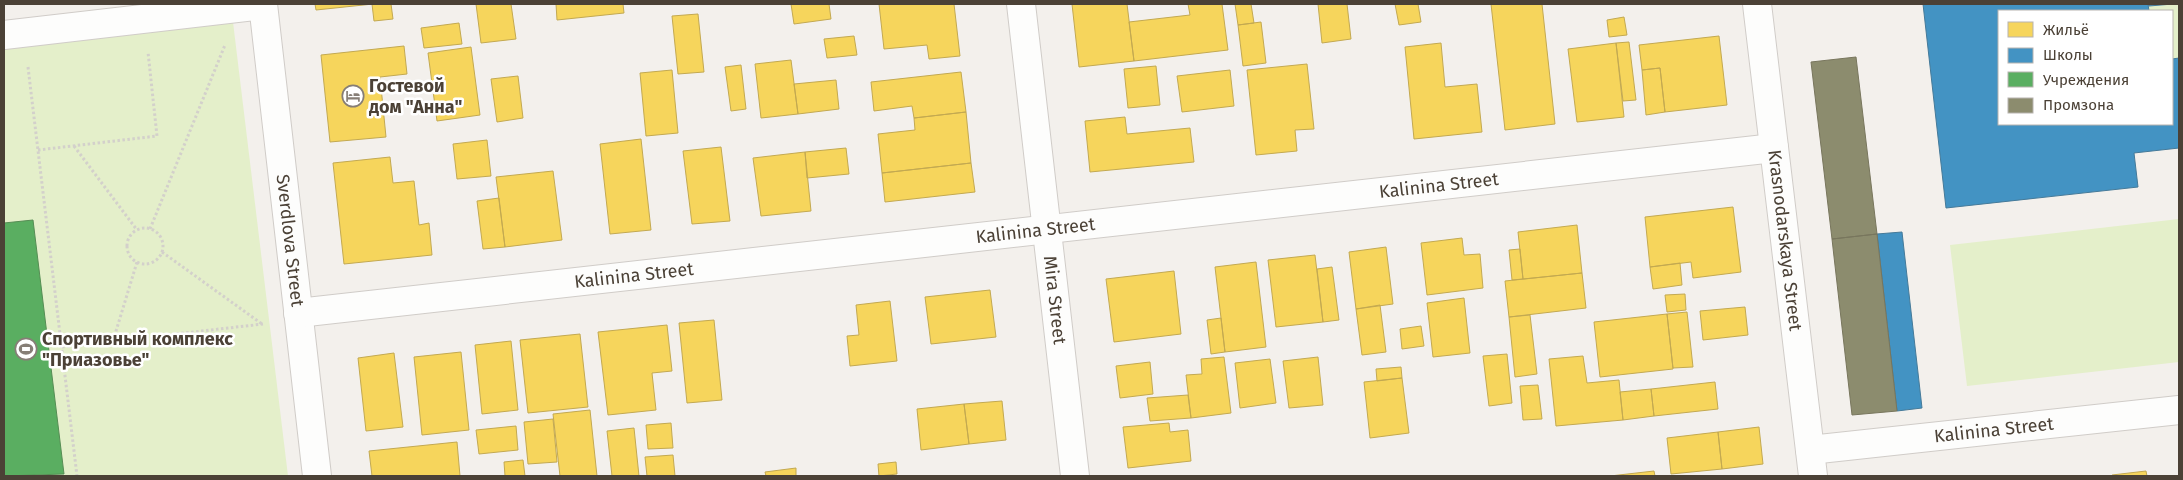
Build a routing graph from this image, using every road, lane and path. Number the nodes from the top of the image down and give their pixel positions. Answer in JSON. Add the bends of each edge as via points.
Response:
{"nodes":[{"id":1,"x":263,"y":4,"type":"edge"},
{"id":2,"x":1021,"y":4,"type":"edge"},
{"id":3,"x":1757,"y":4,"type":"edge"},
{"id":4,"x":4,"y":35,"type":"edge"},
{"id":5,"x":226,"y":42,"type":"dead end"},
{"id":6,"x":146,"y":43,"type":"dead end"},
{"id":7,"x":27,"y":57,"type":"dead end"},
{"id":8,"x":74,"y":145,"type":"junction"},
{"id":9,"x":1774,"y":148,"type":"junction"},
{"id":10,"x":38,"y":150,"type":"junction"},
{"id":11,"x":150,"y":229,"type":"junction"},
{"id":12,"x":1047,"y":229,"type":"junction"},
{"id":13,"x":137,"y":230,"type":"junction"},
{"id":14,"x":162,"y":252,"type":"junction"},
{"id":15,"x":137,"y":262,"type":"junction"},
{"id":16,"x":298,"y":313,"type":"junction"},
{"id":17,"x":113,"y":341,"type":"junction"},
{"id":18,"x":62,"y":347,"type":"junction"},
{"id":19,"x":2179,"y":410,"type":"edge"},
{"id":20,"x":1811,"y":463,"type":"edge"},
{"id":21,"x":77,"y":476,"type":"edge"},
{"id":22,"x":317,"y":476,"type":"edge"},
{"id":23,"x":1075,"y":476,"type":"edge"}],
"edges":[{"from":1,"to":4,"type":"street"},
{"from":1,"to":16,"type":"street","name":"Sverdlova Street"},
{"from":2,"to":12,"type":"street","name":"Mira Street"},
{"from":3,"to":9,"type":"street","name":"Krasnodarskaya Street"},
{"from":5,"to":11,"type":"path"},
{"from":6,"to":8,"type":"path","via":[[157,136]]},
{"from":7,"to":10,"type":"path"},
{"from":8,"to":10,"type":"path"},
{"from":8,"to":13,"type":"path"},
{"from":9,"to":12,"type":"street","name":"Kalinina Street"},
{"from":9,"to":20,"type":"street","name":"Krasnodarskaya Street"},
{"from":10,"to":18,"type":"path"},
{"from":11,"to":13,"type":"path"},
{"from":11,"to":14,"type":"path","via":[[162,240]]},
{"from":12,"to":16,"type":"street","name":"Kalinina Street"},
{"from":12,"to":23,"type":"street","name":"Mira Street"},
{"from":13,"to":15,"type":"path","via":[[129,238],[128,249]]},
{"from":14,"to":15,"type":"path","via":[[149,264]]},
{"from":14,"to":17,"type":"path","via":[[263,324]]},
{"from":15,"to":17,"type":"path"},
{"from":16,"to":22,"type":"street","name":"Sverdlova Street"},
{"from":17,"to":18,"type":"path"},
{"from":18,"to":21,"type":"path"},
{"from":19,"to":20,"type":"street","name":"Kalinina Street"}]}
